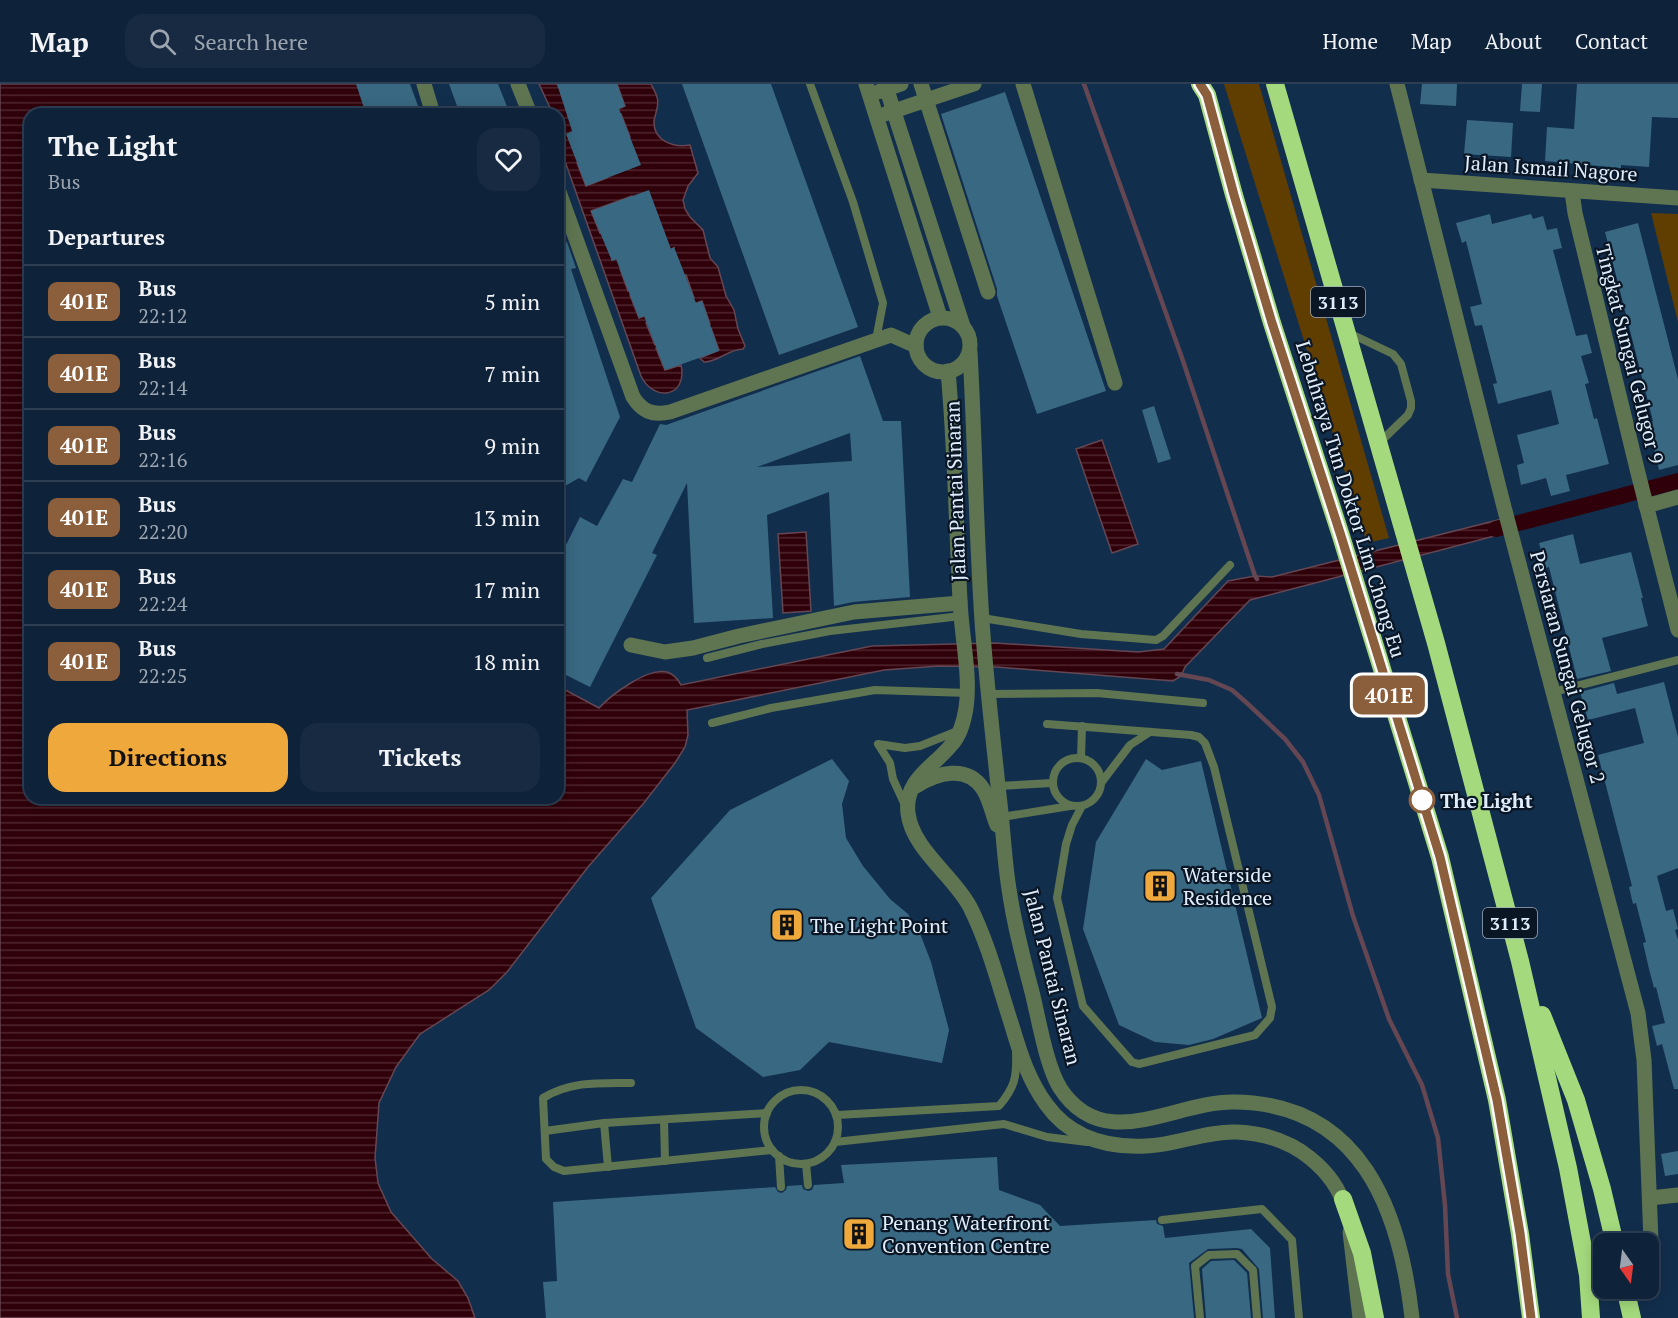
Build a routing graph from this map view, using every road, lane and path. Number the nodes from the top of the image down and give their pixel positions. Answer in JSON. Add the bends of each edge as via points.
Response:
{"nodes":[{"id":1,"x":424,"y":84,"type":"edge"},
{"id":2,"x":518,"y":84,"type":"edge"},
{"id":3,"x":810,"y":84,"type":"edge"},
{"id":4,"x":921,"y":84,"type":"edge"},
{"id":5,"x":974,"y":84,"type":"edge"},
{"id":6,"x":1023,"y":84,"type":"edge"},
{"id":7,"x":1275,"y":84,"type":"edge"},
{"id":8,"x":1397,"y":84,"type":"edge"},
{"id":9,"x":891,"y":86,"type":"edge"},
{"id":10,"x":1204,"y":88,"type":"edge"},
{"id":11,"x":868,"y":89,"type":"edge"},
{"id":12,"x":927,"y":100,"type":"junction"},
{"id":13,"x":431,"y":108,"type":"edge"},
{"id":14,"x":528,"y":108,"type":"edge"},
{"id":15,"x":894,"y":111,"type":"junction"},
{"id":16,"x":877,"y":117,"type":"junction"},
{"id":17,"x":1421,"y":180,"type":"junction"},
{"id":18,"x":1572,"y":192,"type":"junction"},
{"id":19,"x":1678,"y":198,"type":"edge"},
{"id":20,"x":564,"y":220,"type":"edge"},
{"id":21,"x":988,"y":292,"type":"dead end"},
{"id":22,"x":940,"y":317,"type":"junction"},
{"id":23,"x":963,"y":326,"type":"junction"},
{"id":24,"x":1347,"y":332,"type":"junction"},
{"id":25,"x":876,"y":340,"type":"junction"},
{"id":26,"x":916,"y":345,"type":"junction"},
{"id":27,"x":970,"y":352,"type":"junction"},
{"id":28,"x":948,"y":371,"type":"junction"},
{"id":29,"x":1115,"y":383,"type":"dead end"},
{"id":30,"x":1378,"y":443,"type":"junction"},
{"id":31,"x":1678,"y":497,"type":"edge"},
{"id":32,"x":1645,"y":501,"type":"junction"},
{"id":33,"x":1230,"y":565,"type":"dead end"},
{"id":34,"x":961,"y":615,"type":"junction"},
{"id":35,"x":982,"y":618,"type":"junction"},
{"id":36,"x":1678,"y":630,"type":"edge"},
{"id":37,"x":631,"y":645,"type":"dead end"},
{"id":38,"x":706,"y":658,"type":"dead end"},
{"id":39,"x":1678,"y":660,"type":"edge"},
{"id":40,"x":967,"y":688,"type":"junction"},
{"id":41,"x":987,"y":689,"type":"junction"},
{"id":42,"x":1553,"y":692,"type":"junction"},
{"id":43,"x":1203,"y":703,"type":"dead end"},
{"id":44,"x":712,"y":723,"type":"dead end"},
{"id":45,"x":1047,"y":724,"type":"dead end"},
{"id":46,"x":1082,"y":726,"type":"junction"},
{"id":47,"x":962,"y":729,"type":"junction"},
{"id":48,"x":1153,"y":731,"type":"junction"},
{"id":49,"x":1080,"y":758,"type":"junction"},
{"id":50,"x":1052,"y":783,"type":"junction"},
{"id":51,"x":1101,"y":783,"type":"junction"},
{"id":52,"x":998,"y":786,"type":"junction"},
{"id":53,"x":914,"y":788,"type":"junction"},
{"id":54,"x":1071,"y":806,"type":"junction"},
{"id":55,"x":1082,"y":806,"type":"junction"},
{"id":56,"x":908,"y":810,"type":"junction"},
{"id":57,"x":1002,"y":817,"type":"junction"},
{"id":58,"x":1005,"y":843,"type":"junction"},
{"id":59,"x":1520,"y":961,"type":"junction"},
{"id":60,"x":1015,"y":1037,"type":"junction"},
{"id":61,"x":631,"y":1083,"type":"dead end"},
{"id":62,"x":767,"y":1113,"type":"junction"},
{"id":63,"x":837,"y":1115,"type":"junction"},
{"id":64,"x":664,"y":1120,"type":"junction"},
{"id":65,"x":604,"y":1124,"type":"junction"},
{"id":66,"x":545,"y":1131,"type":"junction"},
{"id":67,"x":835,"y":1142,"type":"junction"},
{"id":68,"x":1102,"y":1144,"type":"junction"},
{"id":69,"x":772,"y":1150,"type":"junction"},
{"id":70,"x":779,"y":1156,"type":"junction"},
{"id":71,"x":665,"y":1161,"type":"junction"},
{"id":72,"x":806,"y":1164,"type":"junction"},
{"id":73,"x":608,"y":1167,"type":"junction"},
{"id":74,"x":808,"y":1185,"type":"dead end"},
{"id":75,"x":781,"y":1187,"type":"dead end"},
{"id":76,"x":1678,"y":1195,"type":"edge"},
{"id":77,"x":1650,"y":1198,"type":"junction"},
{"id":78,"x":1343,"y":1199,"type":"junction"},
{"id":79,"x":1162,"y":1220,"type":"dead end"},
{"id":80,"x":1612,"y":1233,"type":"edge"},
{"id":81,"x":1651,"y":1233,"type":"edge"},
{"id":82,"x":1628,"y":1299,"type":"edge"},
{"id":83,"x":1200,"y":1318,"type":"edge"},
{"id":84,"x":1257,"y":1318,"type":"edge"},
{"id":85,"x":1299,"y":1318,"type":"edge"},
{"id":86,"x":1360,"y":1318,"type":"edge"},
{"id":87,"x":1375,"y":1318,"type":"edge"},
{"id":88,"x":1412,"y":1318,"type":"edge"},
{"id":89,"x":1531,"y":1318,"type":"edge"},
{"id":90,"x":1590,"y":1318,"type":"edge"},
{"id":91,"x":1632,"y":1318,"type":"edge"}],
"edges":[{"from":1,"to":13,"type":"street"},
{"from":2,"to":14,"type":"street"},
{"from":3,"to":25,"type":"lane","via":[[853,202],[883,303]]},
{"from":4,"to":12,"type":"street"},
{"from":5,"to":12,"type":"street"},
{"from":6,"to":29,"type":"street"},
{"from":7,"to":24,"type":"highway","name":"Lebuhraya Tun Doktor Lim Chong Eu","number":"3113"},
{"from":8,"to":17,"type":"street","name":"Persiaran Sungai Gelugor 2"},
{"from":9,"to":11,"type":"street"},
{"from":9,"to":15,"type":"street"},
{"from":10,"to":89,"type":"highway","name":"Lebuhraya Tun Doktor Lim Chong Eu","number":"3113","via":[[1269,312],[1440,857],[1497,1100]]},
{"from":11,"to":16,"type":"street"},
{"from":12,"to":15,"type":"street"},
{"from":12,"to":21,"type":"street"},
{"from":15,"to":16,"type":"street"},
{"from":15,"to":23,"type":"street"},
{"from":16,"to":22,"type":"street"},
{"from":17,"to":18,"type":"street","name":"Jalan Ismail Nagore"},
{"from":17,"to":42,"type":"street","name":"Persiaran Sungai Gelugor 2"},
{"from":18,"to":19,"type":"street","name":"Jalan Ismail Nagore"},
{"from":18,"to":32,"type":"street","name":"Tingkat Sungai Gelugor 9"},
{"from":20,"to":25,"type":"street","via":[[633,397],[649,412],[670,412]]},
{"from":22,"to":23,"type":"street"},
{"from":22,"to":26,"type":"street","via":[[919,331]]},
{"from":23,"to":27,"type":"street","via":[[970,338]]},
{"from":24,"to":30,"type":"highway","name":"Lebuhraya Tun Doktor Lim Chong Eu","number":"3113"},
{"from":24,"to":30,"type":"lane","via":[[1393,354],[1401,364],[1411,408]]},
{"from":25,"to":26,"type":"street","via":[[891,335]]},
{"from":26,"to":28,"type":"street","via":[[927,366]]},
{"from":27,"to":28,"type":"street","via":[[962,365]]},
{"from":27,"to":35,"type":"street","name":"Jalan Pantai Sinaran"},
{"from":28,"to":34,"type":"street","name":"Jalan Pantai Sinaran"},
{"from":30,"to":59,"type":"highway","name":"Lebuhraya Tun Doktor Lim Chong Eu","number":"3113"},
{"from":31,"to":32,"type":"street"},
{"from":32,"to":36,"type":"street","name":"Tingkat Sungai Gelugor 9"},
{"from":33,"to":35,"type":"lane","via":[[1156,640],[1081,634]]},
{"from":34,"to":37,"type":"street","via":[[854,612],[693,648],[665,652]]},
{"from":34,"to":38,"type":"lane","via":[[830,631]]},
{"from":34,"to":40,"type":"street","name":"Jalan Pantai Sinaran"},
{"from":35,"to":41,"type":"street","name":"Jalan Pantai Sinaran"},
{"from":39,"to":42,"type":"lane"},
{"from":40,"to":44,"type":"lane","via":[[859,692]]},
{"from":40,"to":47,"type":"street","name":"Jalan Pantai Sinaran"},
{"from":41,"to":43,"type":"lane","via":[[1097,693]]},
{"from":41,"to":52,"type":"street","name":"Jalan Pantai Sinaran"},
{"from":42,"to":77,"type":"street","name":"Persiaran Sungai Gelugor 2","via":[[1638,1014]]},
{"from":45,"to":46,"type":"lane"},
{"from":46,"to":48,"type":"lane"},
{"from":46,"to":49,"type":"lane"},
{"from":47,"to":53,"type":"street","name":"Jalan Pantai Sinaran","via":[[954,743],[918,777]]},
{"from":47,"to":56,"type":"lane","via":[[920,746],[878,744],[890,763]]},
{"from":48,"to":51,"type":"lane","via":[[1130,745]]},
{"from":48,"to":55,"type":"lane","via":[[1199,737],[1208,750],[1272,1007],[1270,1018],[1256,1035],[1139,1064],[1132,1062],[1083,1006],[1058,898],[1065,844]]},
{"from":49,"to":50,"type":"lane","via":[[1064,761],[1057,767]]},
{"from":49,"to":51,"type":"lane","via":[[1096,766]]},
{"from":50,"to":52,"type":"lane"},
{"from":50,"to":54,"type":"lane","via":[[1061,801]]},
{"from":51,"to":55,"type":"lane","via":[[1091,802]]},
{"from":52,"to":57,"type":"street","name":"Jalan Pantai Sinaran"},
{"from":53,"to":56,"type":"street","name":"Jalan Pantai Sinaran"},
{"from":53,"to":58,"type":"street","name":"Jalan Pantai Sinaran","via":[[927,779],[951,772],[974,779],[983,788]]},
{"from":54,"to":55,"type":"lane"},
{"from":54,"to":57,"type":"lane"},
{"from":56,"to":60,"type":"street","via":[[915,836],[969,904],[985,939]]},
{"from":57,"to":58,"type":"street","name":"Jalan Pantai Sinaran"},
{"from":58,"to":88,"type":"street","name":"Jalan Pantai Sinaran","via":[[1008,887],[1020,948],[1051,1066],[1070,1100],[1092,1115],[1128,1124],[1232,1102],[1270,1106],[1292,1111],[1334,1133],[1351,1148],[1380,1190],[1392,1222]]},
{"from":59,"to":80,"type":"highway","via":[[1576,1100]]},
{"from":59,"to":90,"type":"highway","name":"Lebuhraya Tun Doktor Lim Chong Eu","number":"3113","via":[[1568,1168],[1588,1275]]},
{"from":60,"to":63,"type":"lane","via":[[1017,1076],[1010,1094],[999,1106]]},
{"from":60,"to":68,"type":"street","via":[[1035,1087],[1047,1105],[1086,1138]]},
{"from":61,"to":66,"type":"lane","via":[[558,1089],[543,1098]]},
{"from":62,"to":63,"type":"lane","via":[[779,1098],[806,1091],[824,1098]]},
{"from":62,"to":64,"type":"lane"},
{"from":62,"to":69,"type":"lane","via":[[765,1132]]},
{"from":63,"to":67,"type":"lane"},
{"from":64,"to":65,"type":"lane"},
{"from":64,"to":71,"type":"lane"},
{"from":65,"to":66,"type":"lane"},
{"from":65,"to":73,"type":"lane"},
{"from":66,"to":73,"type":"lane","via":[[546,1159],[554,1167],[564,1171]]},
{"from":67,"to":68,"type":"lane","via":[[1004,1124],[1047,1137]]},
{"from":67,"to":72,"type":"lane","via":[[824,1157]]},
{"from":68,"to":78,"type":"street","via":[[1145,1146],[1234,1132],[1264,1135],[1299,1149],[1318,1164]]},
{"from":69,"to":70,"type":"lane"},
{"from":69,"to":71,"type":"lane"},
{"from":70,"to":72,"type":"lane"},
{"from":70,"to":75,"type":"lane"},
{"from":71,"to":73,"type":"lane"},
{"from":72,"to":74,"type":"lane"},
{"from":76,"to":77,"type":"street"},
{"from":77,"to":81,"type":"street","name":"Persiaran Sungai Gelugor 2"},
{"from":78,"to":86,"type":"street"},
{"from":78,"to":87,"type":"highway","via":[[1362,1253]]},
{"from":79,"to":85,"type":"lane","via":[[1262,1209],[1292,1240]]},
{"from":82,"to":91,"type":"highway"},
{"from":83,"to":84,"type":"lane","via":[[1195,1266],[1209,1255],[1227,1254],[1237,1254],[1253,1270]]}]}
